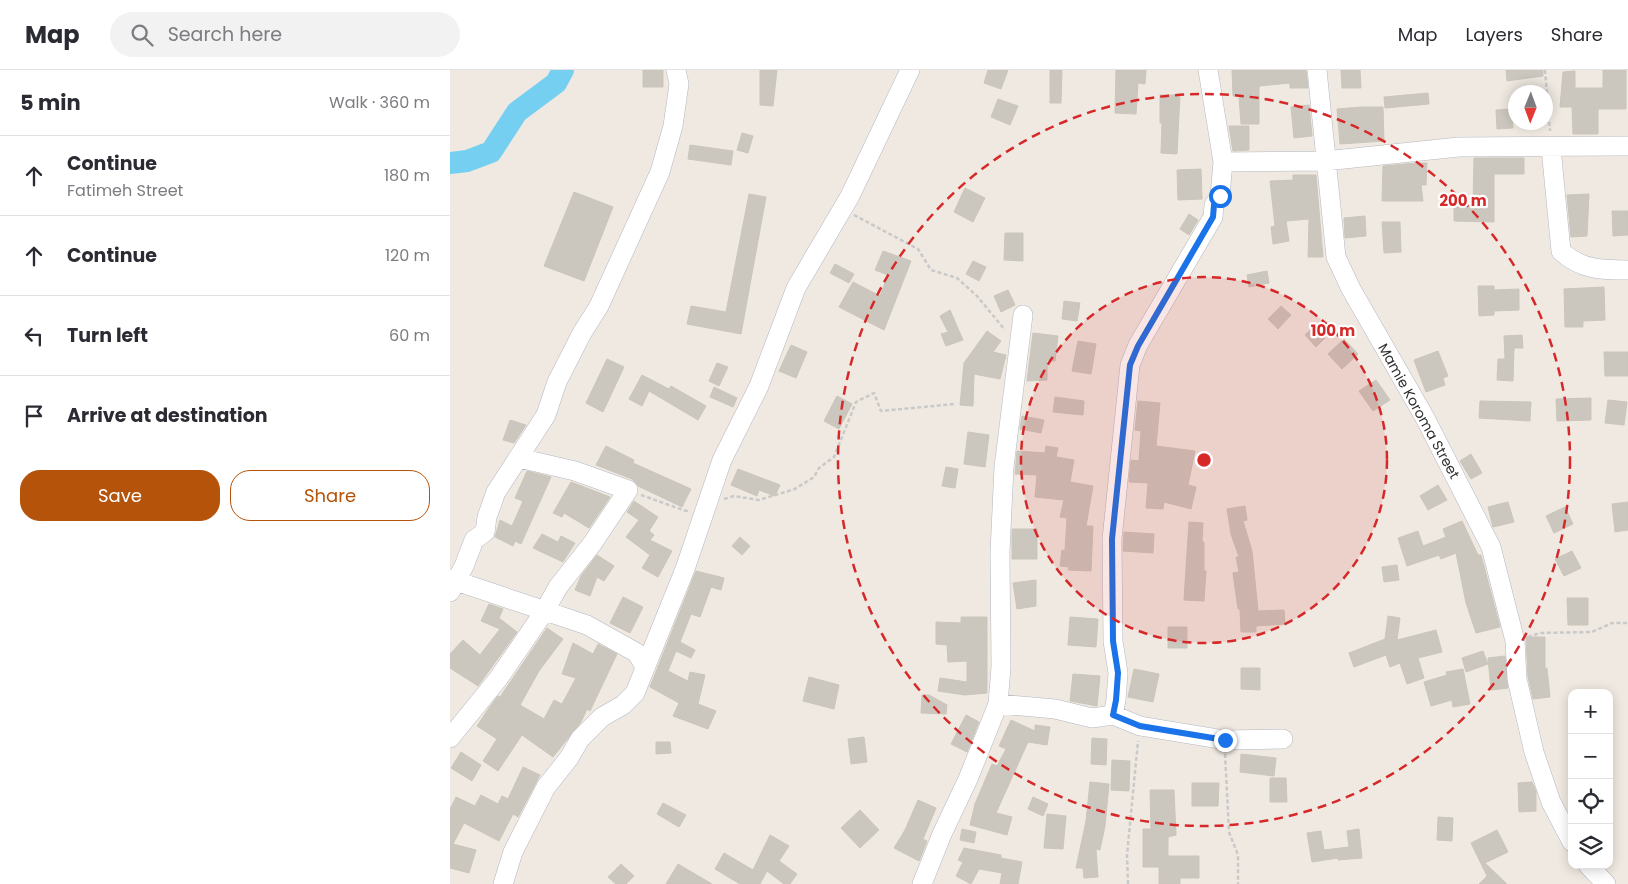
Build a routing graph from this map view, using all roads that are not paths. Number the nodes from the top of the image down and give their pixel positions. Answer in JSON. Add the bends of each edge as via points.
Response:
{"nodes":[{"id":1,"x":676,"y":70,"type":"edge"},
{"id":2,"x":910,"y":70,"type":"edge"},
{"id":3,"x":1208,"y":70,"type":"edge"},
{"id":4,"x":1317,"y":70,"type":"edge"},
{"id":5,"x":1628,"y":146,"type":"edge"},
{"id":6,"x":1551,"y":148,"type":"junction"},
{"id":7,"x":1325,"y":161,"type":"junction"},
{"id":8,"x":1222,"y":162,"type":"junction"},
{"id":9,"x":1628,"y":270,"type":"edge"},
{"id":10,"x":1024,"y":315,"type":"dead end"},
{"id":11,"x":519,"y":458,"type":"junction"},
{"id":12,"x":452,"y":584,"type":"edge"},
{"id":13,"x":544,"y":612,"type":"junction"},
{"id":14,"x":645,"y":667,"type":"junction"},
{"id":15,"x":998,"y":704,"type":"junction"},
{"id":16,"x":1113,"y":715,"type":"junction"},
{"id":17,"x":450,"y":738,"type":"edge"},
{"id":18,"x":1283,"y":739,"type":"dead end"},
{"id":19,"x":1568,"y":834,"type":"edge"},
{"id":20,"x":1592,"y":869,"type":"edge"},
{"id":21,"x":503,"y":884,"type":"edge"},
{"id":22,"x":922,"y":884,"type":"edge"},
{"id":23,"x":1606,"y":884,"type":"edge"}],
"edges":[{"from":1,"to":11,"type":"street","via":[[678,84],[672,126],[660,172],[599,306],[557,382],[546,415]]},
{"from":2,"to":14,"type":"street","via":[[842,209],[801,277],[759,386],[722,460]]},
{"from":3,"to":8,"type":"street"},
{"from":4,"to":7,"type":"street","name":"Mamie Koroma Street"},
{"from":5,"to":6,"type":"street"},
{"from":6,"to":7,"type":"street","via":[[1459,147]]},
{"from":6,"to":9,"type":"street","via":[[1561,251],[1577,264],[1590,268]]},
{"from":7,"to":8,"type":"street"},
{"from":7,"to":19,"type":"street","name":"Mamie Koroma Street","via":[[1336,257],[1350,289],[1425,418],[1491,547],[1515,641],[1517,679],[1534,752],[1552,802]]},
{"from":8,"to":16,"type":"street","via":[[1220,196],[1214,205],[1213,217],[1133,355],[1114,501],[1112,605],[1118,673]]},
{"from":10,"to":15,"type":"street","via":[[1004,467]]},
{"from":11,"to":12,"type":"street","via":[[496,492],[485,532],[474,540],[464,566]]},
{"from":11,"to":13,"type":"street","via":[[575,470],[628,490],[558,587]]},
{"from":12,"to":13,"type":"street","via":[[512,598]]},
{"from":13,"to":14,"type":"street","via":[[587,625],[604,634],[636,653]]},
{"from":13,"to":17,"type":"street","via":[[498,679]]},
{"from":14,"to":21,"type":"street","via":[[635,693],[623,705],[602,717],[580,739],[546,787],[513,852]]},
{"from":15,"to":16,"type":"street","via":[[1055,709],[1092,718]]},
{"from":15,"to":22,"type":"street"},
{"from":16,"to":18,"type":"street","via":[[1140,726],[1225,740]]},
{"from":20,"to":23,"type":"street"}]}
